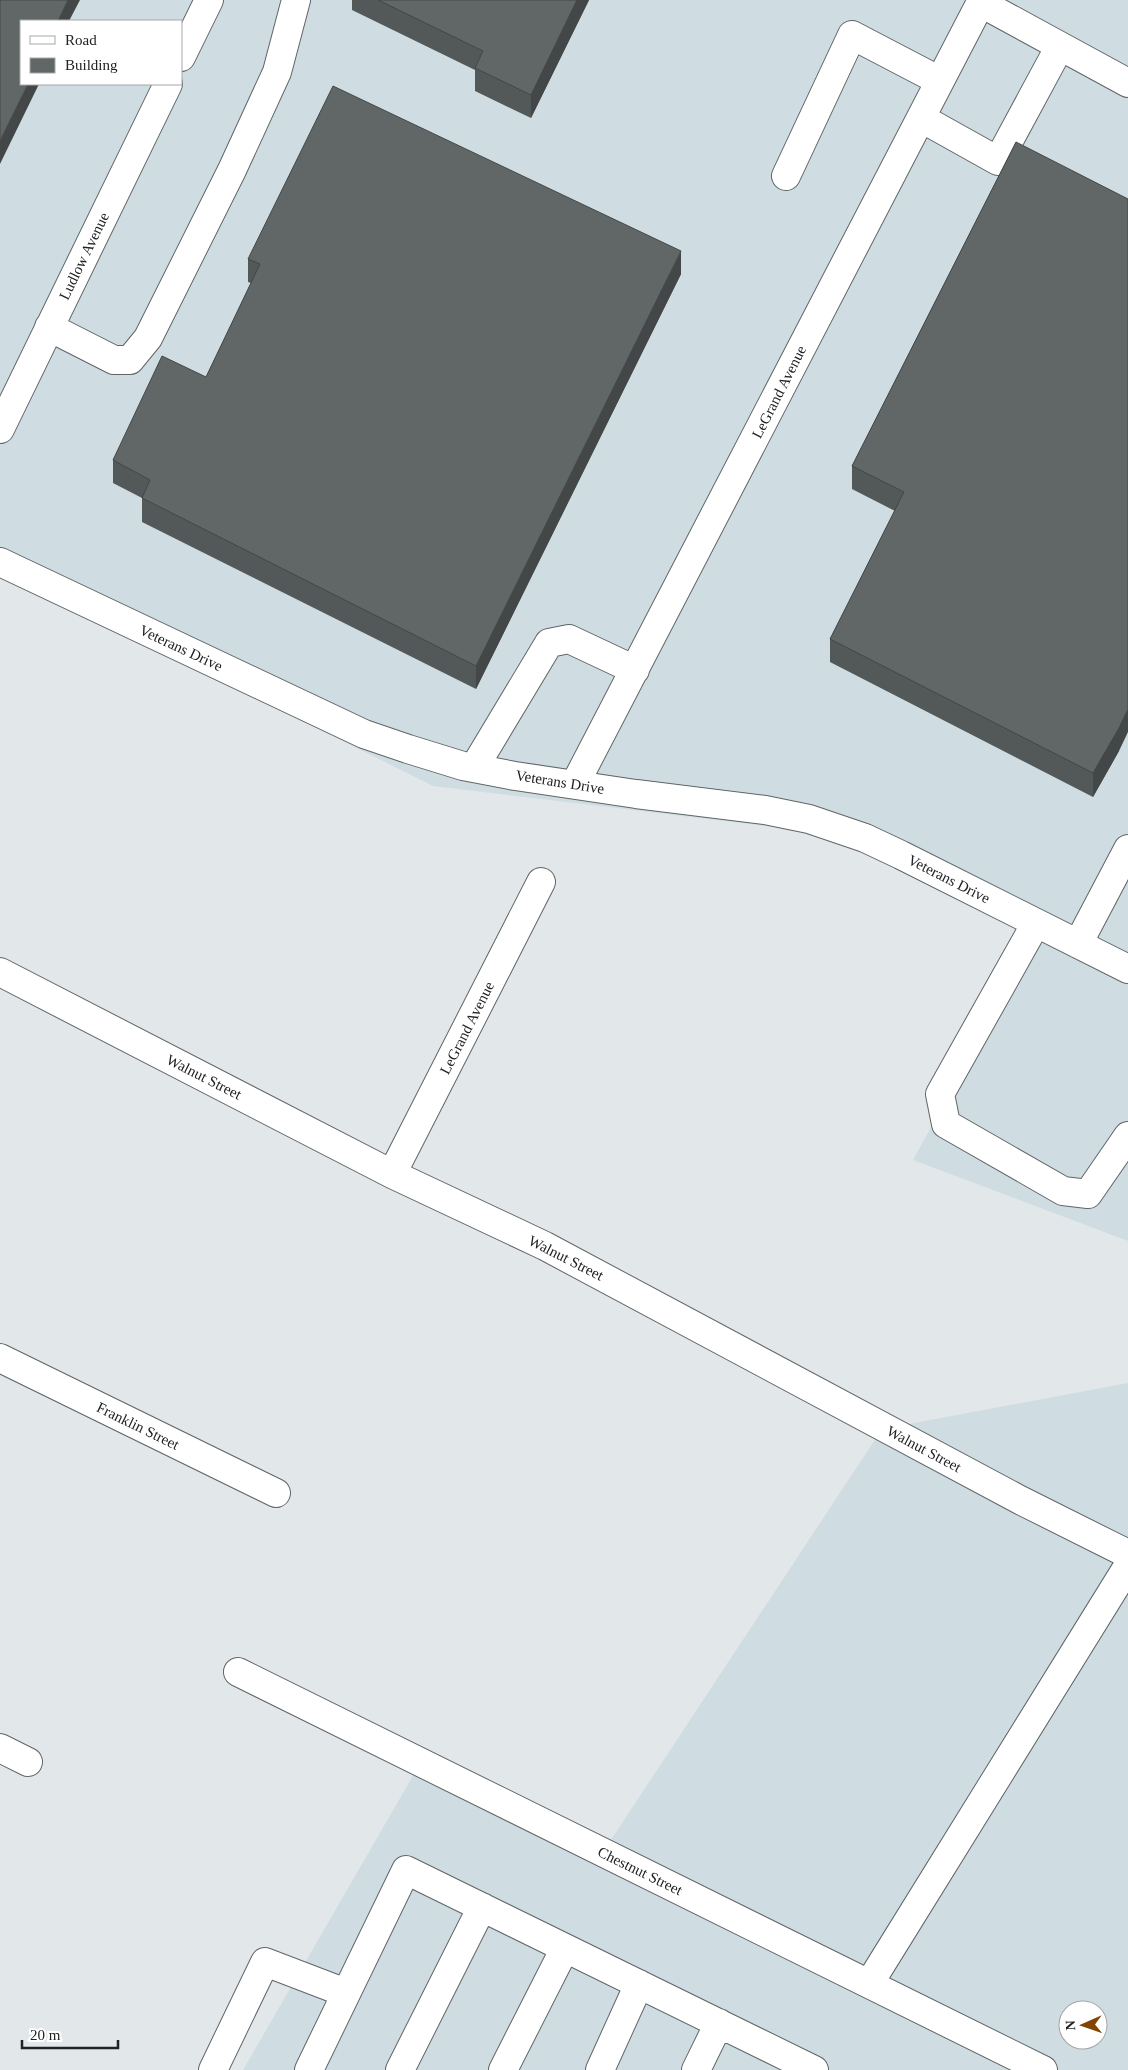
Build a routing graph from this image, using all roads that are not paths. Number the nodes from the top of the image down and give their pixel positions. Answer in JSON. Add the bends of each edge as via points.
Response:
{"nodes":[{"id":1,"x":209,"y":0,"type":"edge"},
{"id":2,"x":296,"y":0,"type":"edge"},
{"id":3,"x":981,"y":1,"type":"edge"},
{"id":4,"x":1060,"y":46,"type":"junction"},
{"id":5,"x":182,"y":55,"type":"edge"},
{"id":6,"x":940,"y":81,"type":"junction"},
{"id":7,"x":1128,"y":83,"type":"edge"},
{"id":8,"x":168,"y":85,"type":"edge"},
{"id":9,"x":921,"y":118,"type":"junction"},
{"id":10,"x":786,"y":176,"type":"dead end"},
{"id":11,"x":50,"y":328,"type":"junction"},
{"id":12,"x":0,"y":429,"type":"edge"},
{"id":13,"x":0,"y":562,"type":"edge"},
{"id":14,"x":634,"y":670,"type":"junction"},
{"id":15,"x":474,"y":768,"type":"junction"},
{"id":16,"x":576,"y":784,"type":"junction"},
{"id":17,"x":1128,"y":849,"type":"edge"},
{"id":18,"x":542,"y":882,"type":"dead end"},
{"id":19,"x":1036,"y":923,"type":"junction"},
{"id":20,"x":1078,"y":944,"type":"junction"},
{"id":21,"x":1128,"y":969,"type":"edge"},
{"id":22,"x":0,"y":972,"type":"edge"},
{"id":23,"x":1128,"y":1136,"type":"edge"},
{"id":24,"x":392,"y":1174,"type":"junction"},
{"id":25,"x":0,"y":1358,"type":"edge"},
{"id":26,"x":276,"y":1493,"type":"dead end"},
{"id":27,"x":1128,"y":1554,"type":"edge"},
{"id":28,"x":1128,"y":1566,"type":"edge"},
{"id":29,"x":238,"y":1672,"type":"dead end"},
{"id":30,"x":0,"y":1748,"type":"edge"},
{"id":31,"x":28,"y":1762,"type":"dead end"},
{"id":32,"x":482,"y":1907,"type":"junction"},
{"id":33,"x":565,"y":1948,"type":"junction"},
{"id":34,"x":639,"y":1984,"type":"junction"},
{"id":35,"x":869,"y":1984,"type":"junction"},
{"id":36,"x":346,"y":1994,"type":"junction"},
{"id":37,"x":719,"y":2023,"type":"junction"},
{"id":38,"x":213,"y":2070,"type":"edge"},
{"id":39,"x":309,"y":2070,"type":"edge"},
{"id":40,"x":400,"y":2070,"type":"edge"},
{"id":41,"x":503,"y":2070,"type":"edge"},
{"id":42,"x":600,"y":2070,"type":"edge"},
{"id":43,"x":696,"y":2070,"type":"edge"},
{"id":44,"x":814,"y":2070,"type":"edge"},
{"id":45,"x":1043,"y":2070,"type":"edge"}],
"edges":[{"from":1,"to":5,"type":"street"},
{"from":2,"to":11,"type":"street","via":[[277,72],[148,338],[130,360],[114,360]]},
{"from":3,"to":4,"type":"street"},
{"from":3,"to":6,"type":"street","name":"LeGrand Avenue"},
{"from":4,"to":7,"type":"street"},
{"from":4,"to":9,"type":"street","via":[[998,161]]},
{"from":6,"to":9,"type":"street","name":"LeGrand Avenue"},
{"from":6,"to":10,"type":"street","via":[[852,35]]},
{"from":8,"to":11,"type":"street","name":"Ludlow Avenue"},
{"from":9,"to":14,"type":"street","name":"LeGrand Avenue"},
{"from":11,"to":12,"type":"street","name":"Ludlow Avenue"},
{"from":13,"to":15,"type":"street","name":"Veterans Drive","via":[[364,734]]},
{"from":14,"to":15,"type":"street","via":[[569,639],[549,643]]},
{"from":14,"to":16,"type":"street","name":"LeGrand Avenue"},
{"from":15,"to":16,"type":"street","name":"Veterans Drive"},
{"from":16,"to":19,"type":"street","name":"Veterans Drive","via":[[809,819],[866,838]]},
{"from":17,"to":20,"type":"street"},
{"from":18,"to":24,"type":"street","name":"LeGrand Avenue"},
{"from":19,"to":20,"type":"street","name":"Veterans Drive"},
{"from":19,"to":23,"type":"street","via":[[940,1094],[946,1124],[1063,1191],[1088,1194]]},
{"from":20,"to":21,"type":"street","name":"Veterans Drive"},
{"from":22,"to":24,"type":"street","name":"Walnut Street"},
{"from":24,"to":27,"type":"street","name":"Walnut Street","via":[[544,1246],[1020,1500]]},
{"from":25,"to":26,"type":"street","name":"Franklin Street"},
{"from":28,"to":35,"type":"street"},
{"from":29,"to":35,"type":"street","name":"Chestnut Street"},
{"from":30,"to":31,"type":"street"},
{"from":32,"to":33,"type":"street"},
{"from":32,"to":36,"type":"street","via":[[406,1870]]},
{"from":32,"to":40,"type":"street"},
{"from":33,"to":34,"type":"street"},
{"from":33,"to":41,"type":"street"},
{"from":34,"to":37,"type":"street"},
{"from":34,"to":42,"type":"street"},
{"from":35,"to":45,"type":"street","name":"Chestnut Street"},
{"from":36,"to":38,"type":"street","via":[[265,1962]]},
{"from":36,"to":39,"type":"street"},
{"from":37,"to":43,"type":"street"},
{"from":37,"to":44,"type":"street"}]}
